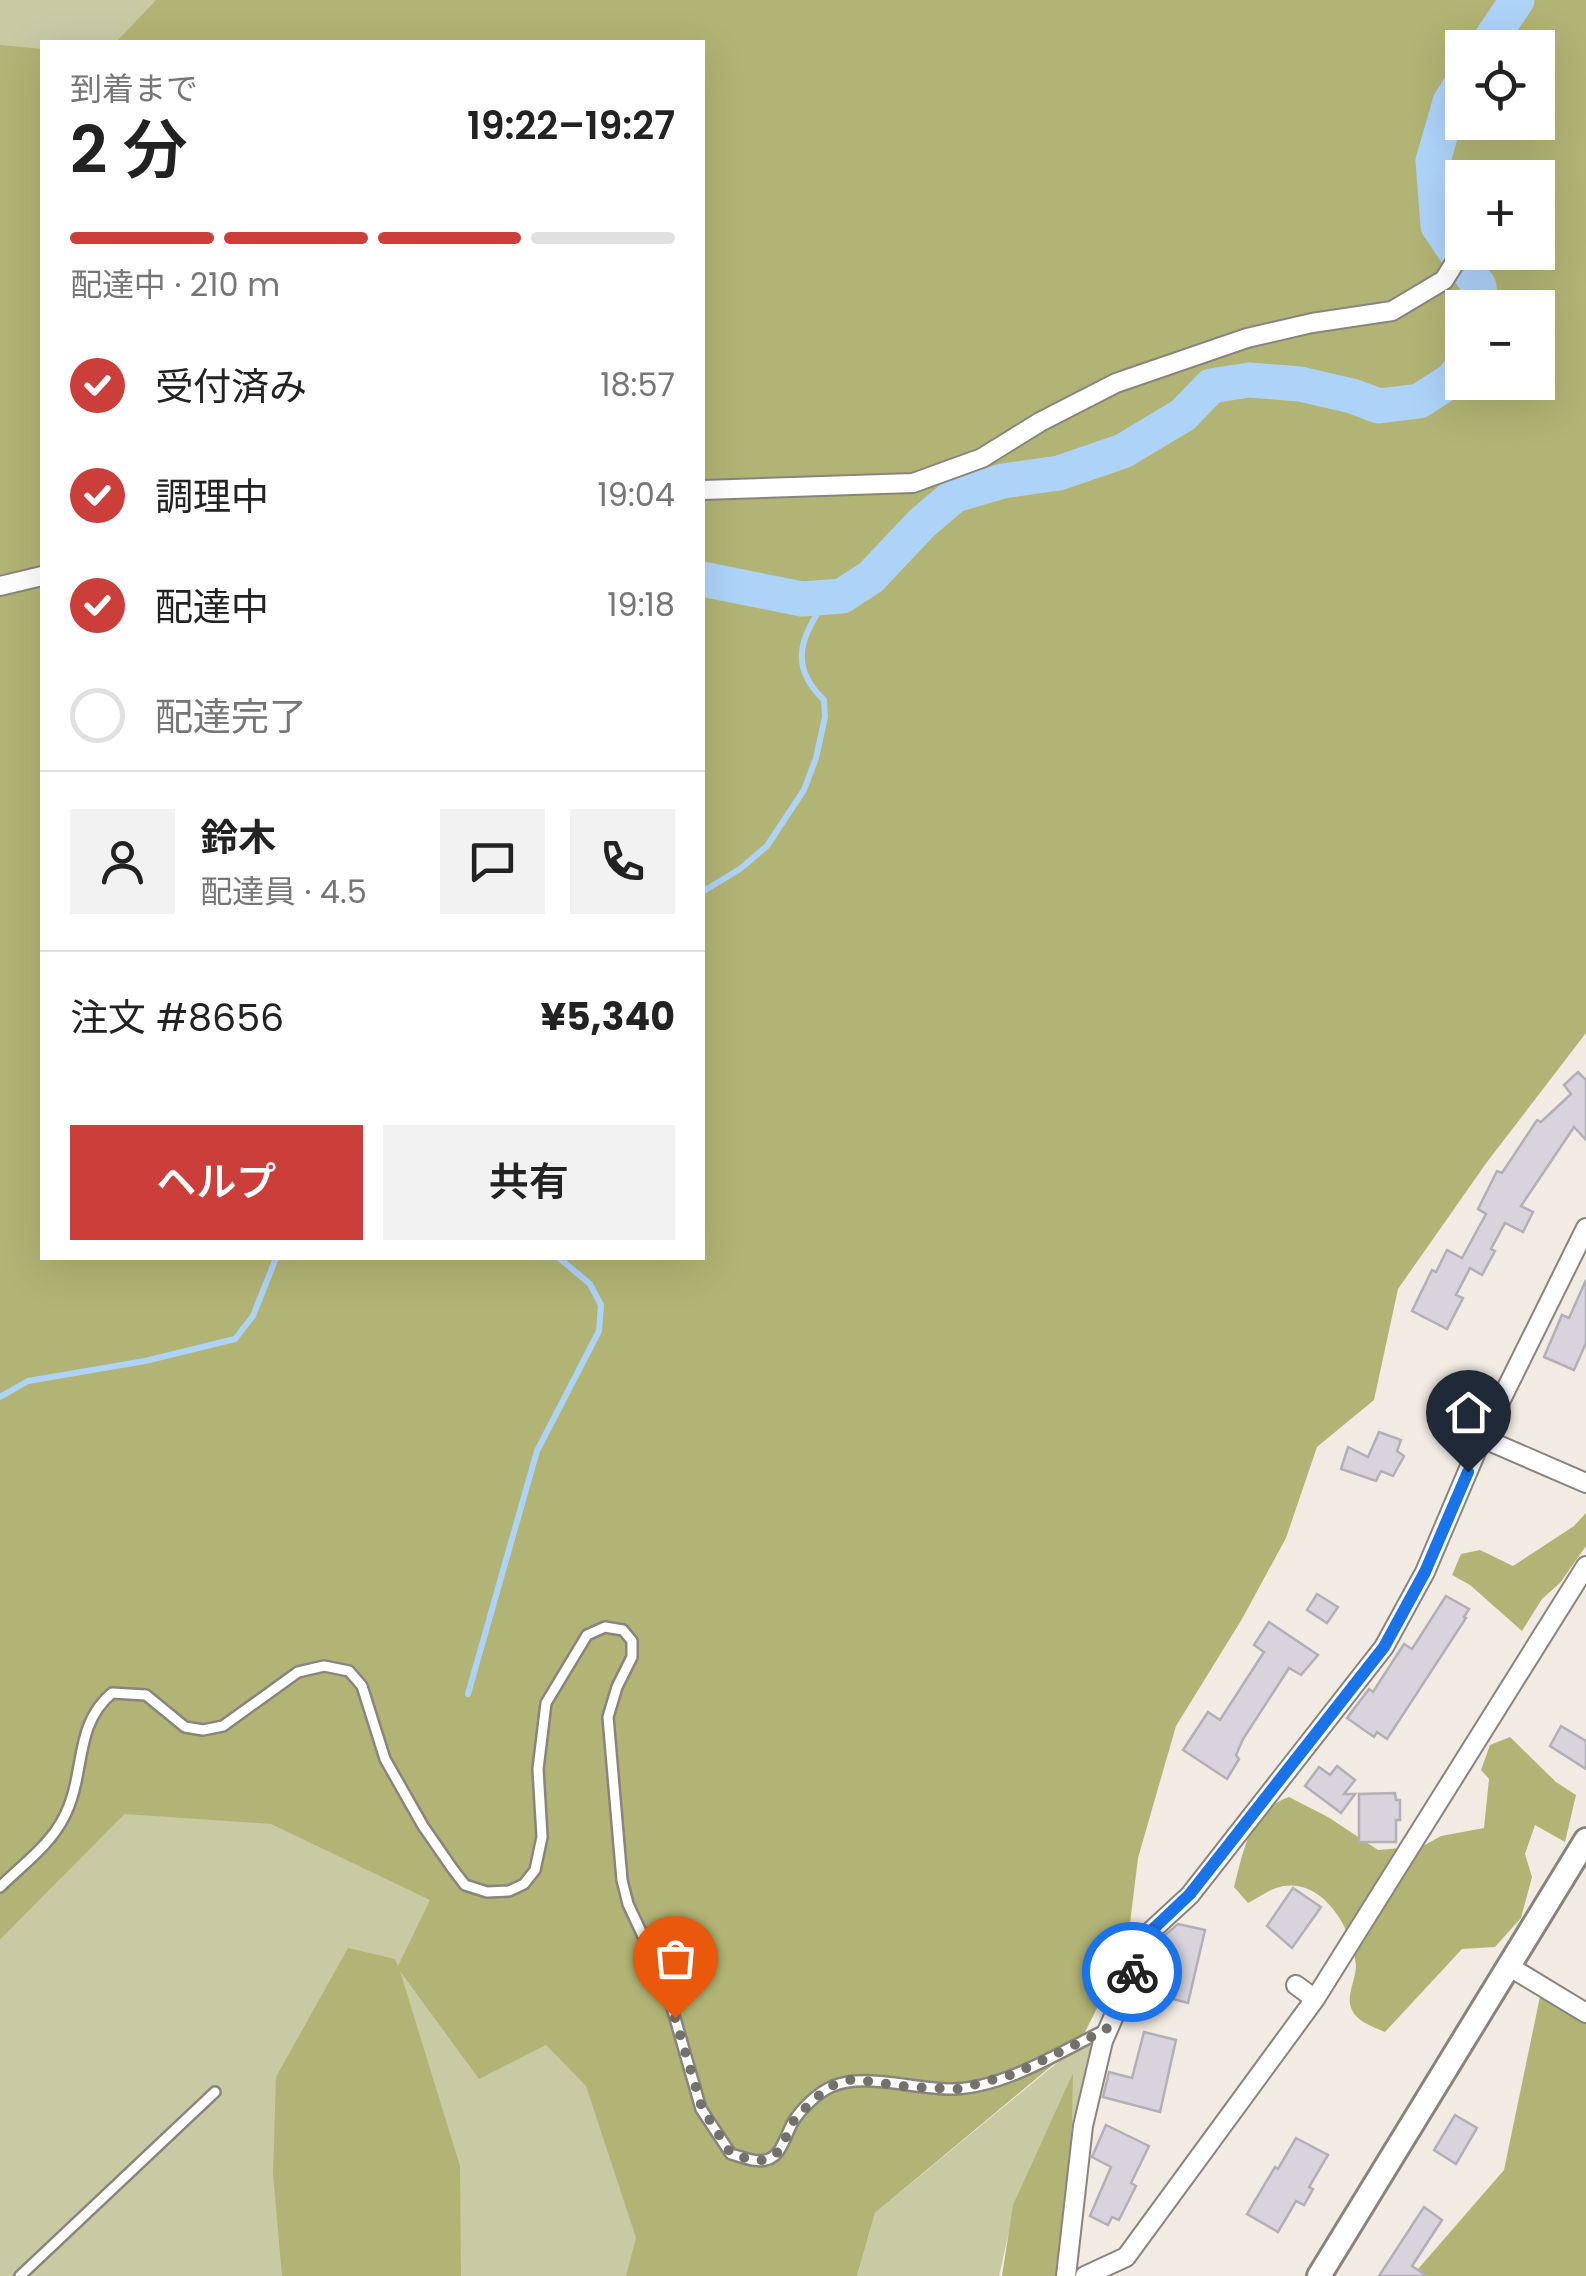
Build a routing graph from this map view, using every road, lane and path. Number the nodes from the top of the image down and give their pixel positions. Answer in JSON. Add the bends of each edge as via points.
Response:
{"nodes":[{"id":1,"x":1450,"y":270,"type":"edge"},
{"id":2,"x":705,"y":490,"type":"edge"},
{"id":3,"x":40,"y":576,"type":"edge"},
{"id":4,"x":0,"y":586,"type":"edge"},
{"id":5,"x":1586,"y":1228,"type":"edge"},
{"id":6,"x":1482,"y":1438,"type":"junction"},
{"id":7,"x":1586,"y":1483,"type":"edge"},
{"id":8,"x":1586,"y":1566,"type":"edge"},
{"id":9,"x":1578,"y":1598,"type":"edge"},
{"id":10,"x":1586,"y":1840,"type":"edge"},
{"id":11,"x":0,"y":1887,"type":"edge"},
{"id":12,"x":1510,"y":1967,"type":"junction"},
{"id":13,"x":1296,"y":1985,"type":"dead end"},
{"id":14,"x":1315,"y":1999,"type":"junction"},
{"id":15,"x":1586,"y":2013,"type":"edge"},
{"id":16,"x":1106,"y":2030,"type":"junction"},
{"id":17,"x":215,"y":2092,"type":"dead end"},
{"id":18,"x":20,"y":2276,"type":"edge"},
{"id":19,"x":1066,"y":2276,"type":"edge"},
{"id":20,"x":1084,"y":2276,"type":"edge"},
{"id":21,"x":1319,"y":2276,"type":"edge"}],
"edges":[{"from":1,"to":2,"type":"street","via":[[1392,311],[1247,338],[1116,382],[982,458],[913,482]]},
{"from":3,"to":4,"type":"street"},
{"from":5,"to":6,"type":"street"},
{"from":6,"to":7,"type":"street"},
{"from":6,"to":16,"type":"street","via":[[1425,1572],[1384,1647],[1190,1894],[1151,1931]]},
{"from":8,"to":9,"type":"street"},
{"from":9,"to":14,"type":"street"},
{"from":10,"to":12,"type":"street"},
{"from":11,"to":16,"type":"lane","via":[[63,1820],[90,1716],[112,1692],[146,1696],[185,1727],[203,1730],[223,1726],[298,1672],[324,1666],[349,1670],[362,1686],[385,1759],[465,1885],[510,1891],[535,1870],[542,1837],[538,1769],[546,1703],[587,1634],[606,1627],[623,1630],[632,1641],[608,1717],[622,1880],[665,1983],[702,2108],[731,2154],[770,2159],[795,2118],[828,2087],[853,2079],[958,2089],[1014,2074]]},
{"from":12,"to":15,"type":"street"},
{"from":12,"to":21,"type":"street"},
{"from":13,"to":14,"type":"street"},
{"from":14,"to":20,"type":"street","via":[[1126,2256]]},
{"from":16,"to":19,"type":"street","via":[[1083,2126]]},
{"from":17,"to":18,"type":"lane"}]}
